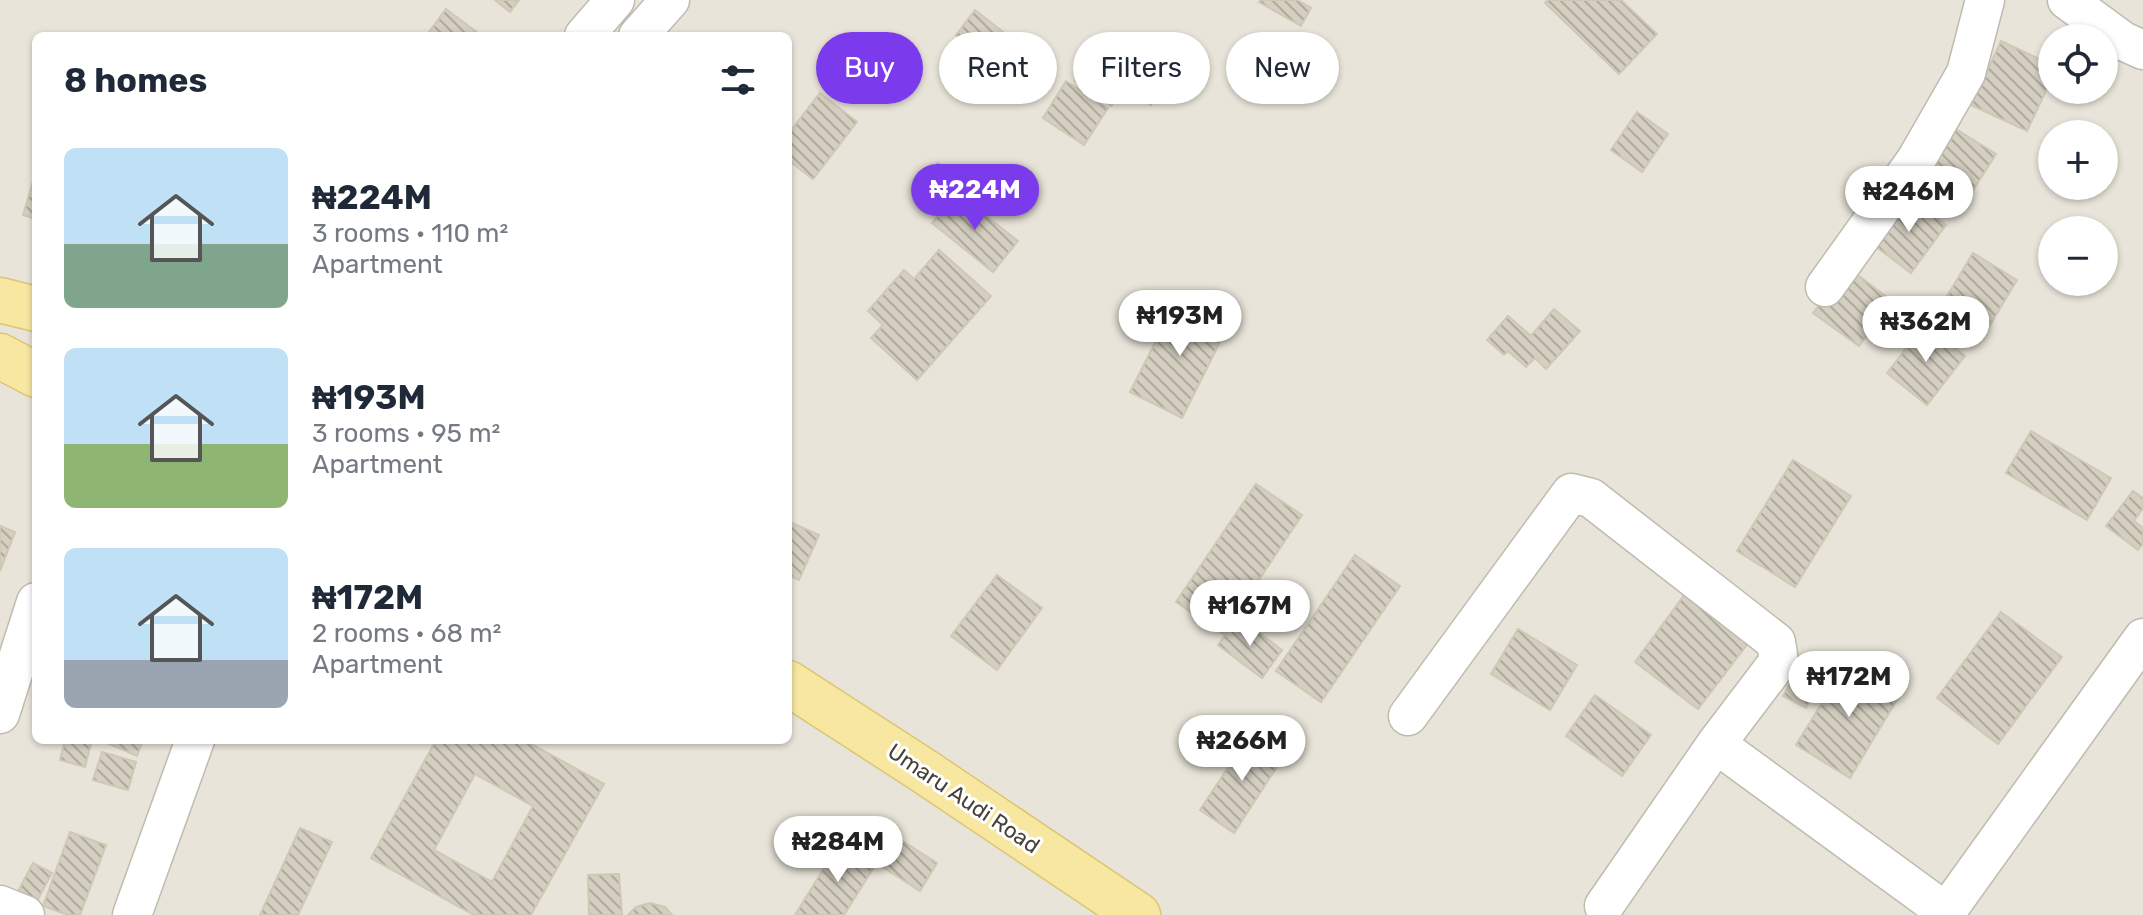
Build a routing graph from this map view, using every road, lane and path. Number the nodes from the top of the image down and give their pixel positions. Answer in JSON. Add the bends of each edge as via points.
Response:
{"nodes":[{"id":1,"x":615,"y":0,"type":"edge"},
{"id":2,"x":670,"y":0,"type":"edge"},
{"id":3,"x":1985,"y":0,"type":"edge"},
{"id":4,"x":2067,"y":0,"type":"edge"},
{"id":5,"x":587,"y":32,"type":"edge"},
{"id":6,"x":642,"y":32,"type":"edge"},
{"id":7,"x":2143,"y":50,"type":"edge"},
{"id":8,"x":1825,"y":287,"type":"dead end"},
{"id":9,"x":0,"y":300,"type":"edge"},
{"id":10,"x":32,"y":308,"type":"edge"},
{"id":11,"x":0,"y":356,"type":"edge"},
{"id":12,"x":32,"y":373,"type":"edge"},
{"id":13,"x":32,"y":614,"type":"edge"},
{"id":14,"x":2143,"y":638,"type":"edge"},
{"id":15,"x":792,"y":686,"type":"edge"},
{"id":16,"x":0,"y":714,"type":"edge"},
{"id":17,"x":1408,"y":716,"type":"dead end"},
{"id":18,"x":194,"y":744,"type":"edge"},
{"id":19,"x":1716,"y":744,"type":"junction"},
{"id":20,"x":0,"y":905,"type":"edge"},
{"id":21,"x":1604,"y":906,"type":"dead end"},
{"id":22,"x":1945,"y":914,"type":"edge"},
{"id":23,"x":25,"y":915,"type":"edge"},
{"id":24,"x":132,"y":915,"type":"edge"},
{"id":25,"x":1138,"y":915,"type":"edge"}],
"edges":[{"from":1,"to":5,"type":"street"},
{"from":2,"to":6,"type":"street"},
{"from":3,"to":8,"type":"street","via":[[1966,73],[1916,160]]},
{"from":4,"to":7,"type":"street"},
{"from":9,"to":10,"type":"main road"},
{"from":11,"to":12,"type":"main road"},
{"from":13,"to":16,"type":"street"},
{"from":14,"to":22,"type":"street"},
{"from":15,"to":25,"type":"main road","name":"Umaru Audi Road"},
{"from":17,"to":19,"type":"street","via":[[1571,493],[1591,498],[1776,642],[1779,661]]},
{"from":18,"to":24,"type":"street"},
{"from":19,"to":21,"type":"street"},
{"from":19,"to":22,"type":"street"},
{"from":20,"to":23,"type":"street"}]}
